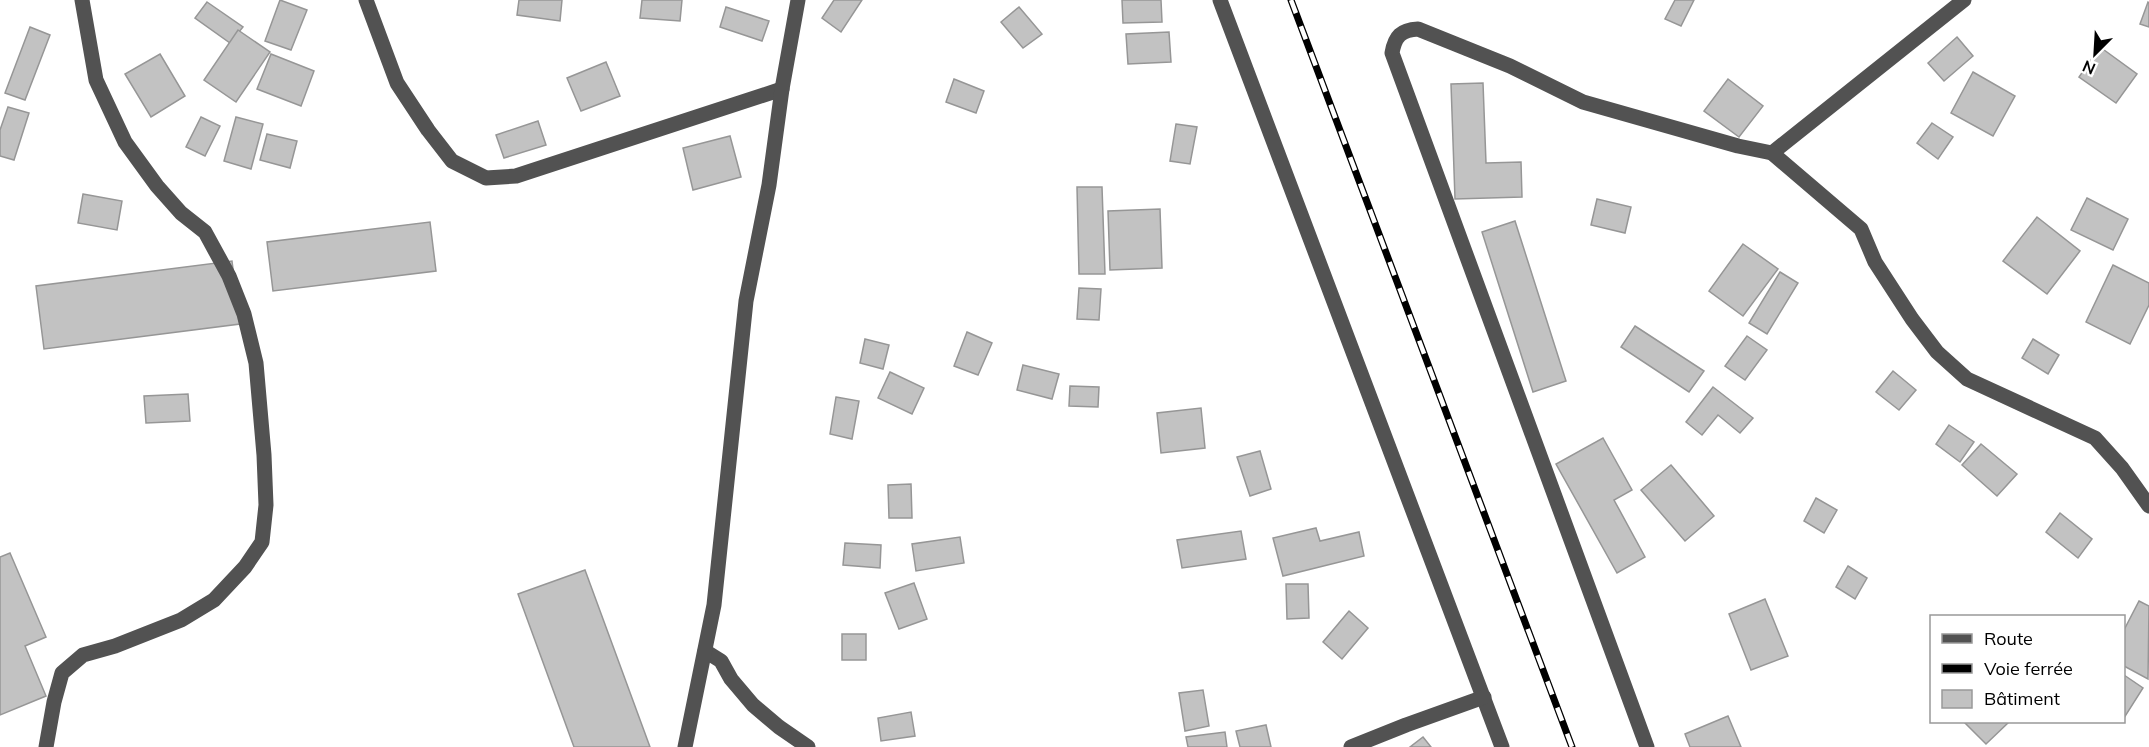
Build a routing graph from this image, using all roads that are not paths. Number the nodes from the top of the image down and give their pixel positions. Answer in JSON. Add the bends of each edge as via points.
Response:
{"nodes":[{"id":1,"x":82,"y":0,"type":"edge"},
{"id":2,"x":366,"y":0,"type":"edge"},
{"id":3,"x":798,"y":0,"type":"edge"},
{"id":4,"x":1220,"y":0,"type":"edge"},
{"id":5,"x":1964,"y":0,"type":"edge"},
{"id":6,"x":782,"y":89,"type":"junction"},
{"id":7,"x":1772,"y":153,"type":"junction"},
{"id":8,"x":2149,"y":506,"type":"edge"},
{"id":9,"x":705,"y":651,"type":"junction"},
{"id":10,"x":1484,"y":698,"type":"junction"},
{"id":11,"x":46,"y":747,"type":"edge"},
{"id":12,"x":685,"y":747,"type":"edge"},
{"id":13,"x":808,"y":747,"type":"edge"},
{"id":14,"x":1351,"y":747,"type":"edge"},
{"id":15,"x":1502,"y":747,"type":"edge"},
{"id":16,"x":1647,"y":747,"type":"edge"}],
"edges":[{"from":1,"to":11,"type":"street","via":[[96,80],[125,142],[157,186],[205,232],[244,314],[256,363],[266,505],[262,542],[214,600],[181,620],[83,655],[62,674]]},
{"from":2,"to":6,"type":"street","via":[[397,83],[428,130],[452,161],[486,178],[516,176]]},
{"from":3,"to":6,"type":"street"},
{"from":4,"to":10,"type":"street"},
{"from":5,"to":7,"type":"street"},
{"from":6,"to":9,"type":"street","via":[[769,185],[746,301],[714,605]]},
{"from":7,"to":8,"type":"street","via":[[1861,228],[1875,262],[1937,352],[1967,379],[2095,438]]},
{"from":7,"to":16,"type":"street","via":[[1583,102],[1510,66],[1418,29],[1405,30],[1394,40],[1392,53]]},
{"from":9,"to":12,"type":"street"},
{"from":9,"to":13,"type":"street","via":[[721,661],[753,705]]},
{"from":10,"to":14,"type":"street"},
{"from":10,"to":15,"type":"street"}]}
